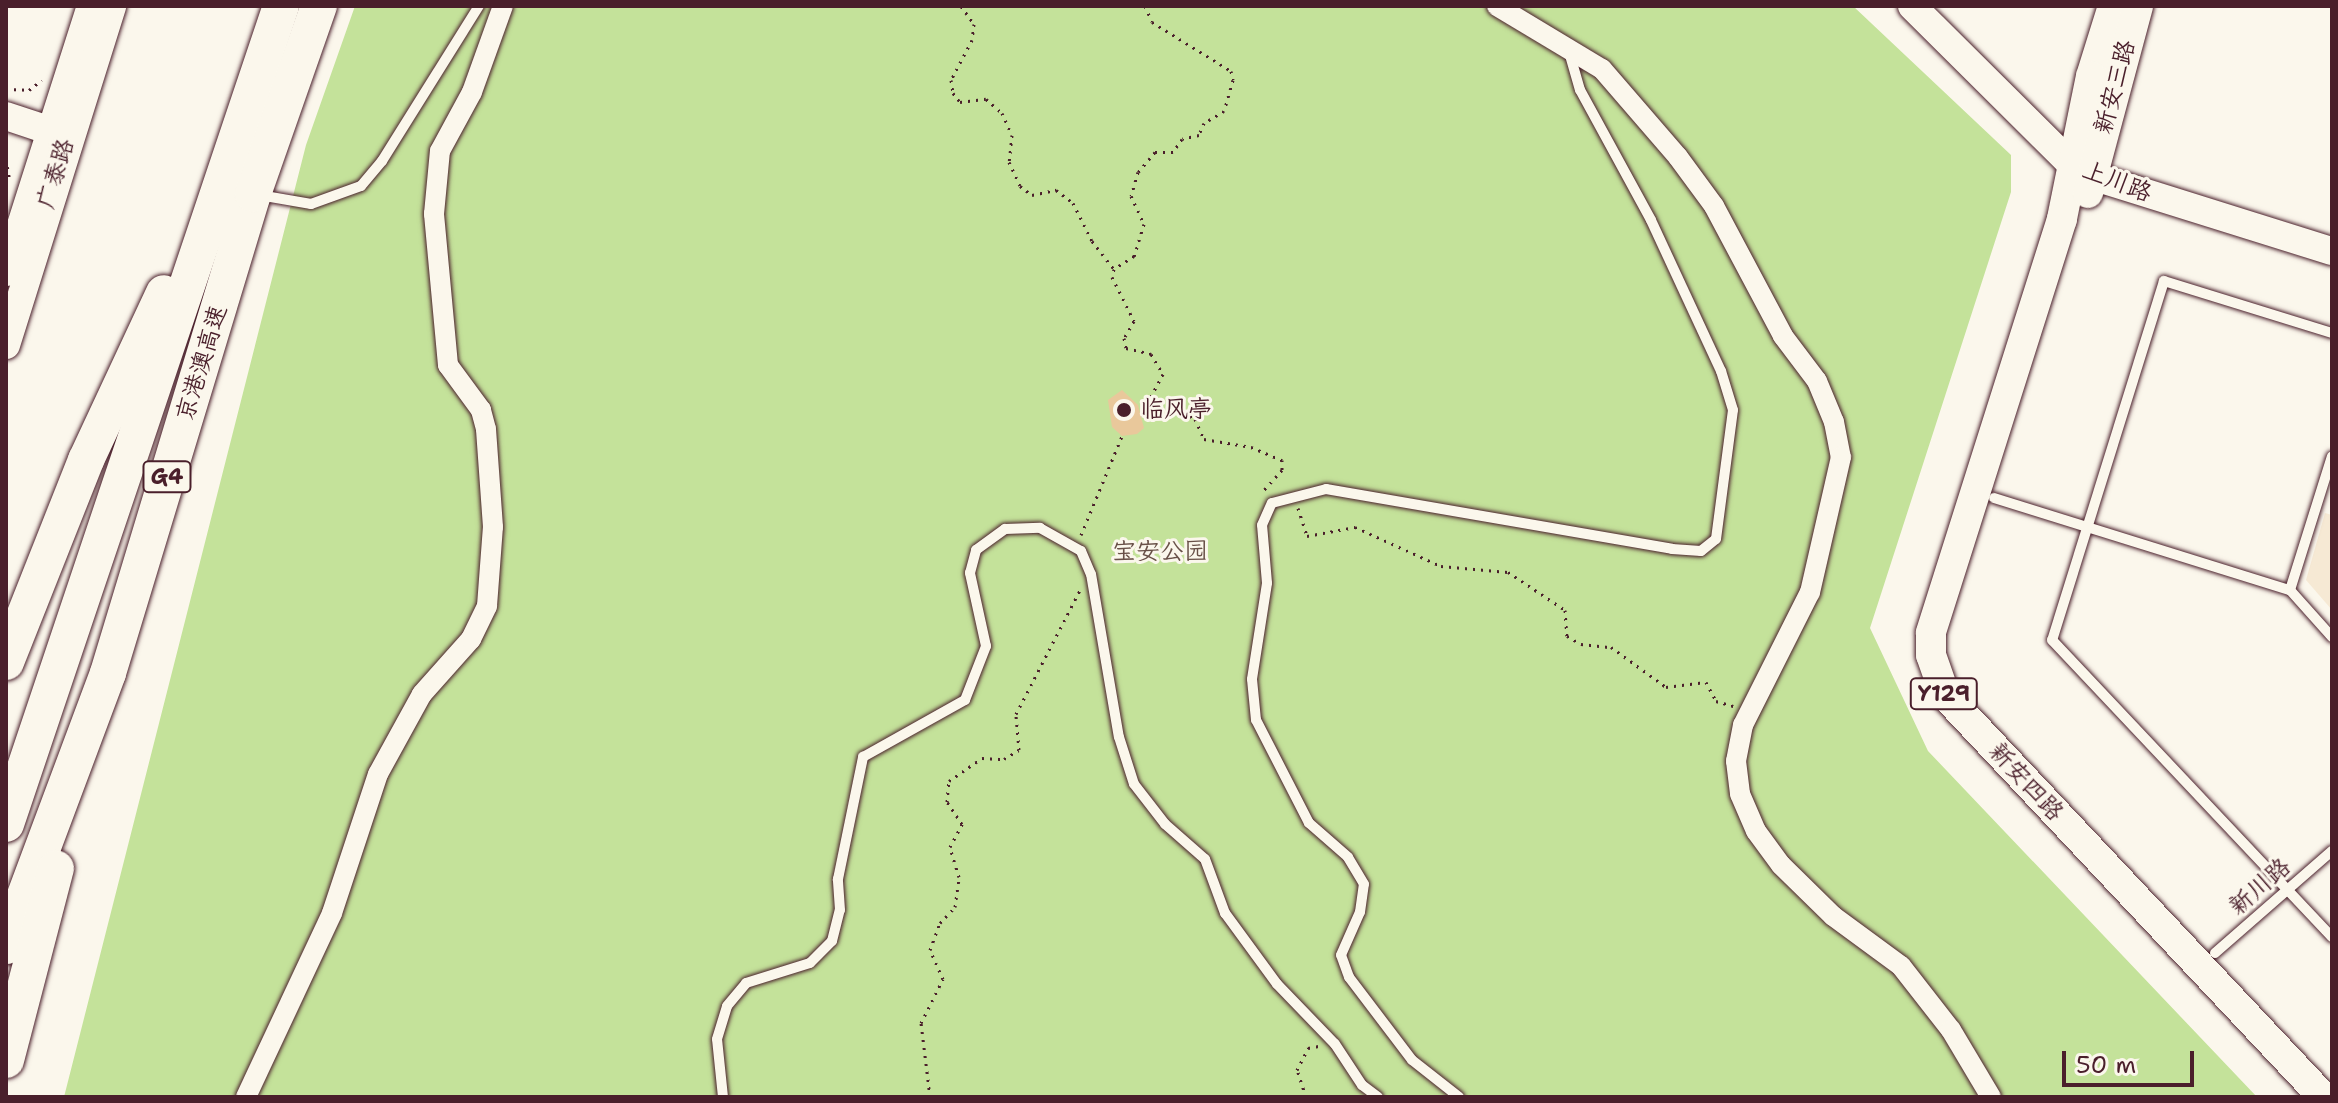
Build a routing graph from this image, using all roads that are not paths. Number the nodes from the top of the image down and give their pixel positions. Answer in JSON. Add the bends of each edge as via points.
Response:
{"nodes":[{"id":1,"x":91,"y":6,"type":"edge"},
{"id":2,"x":112,"y":6,"type":"edge"},
{"id":3,"x":281,"y":6,"type":"edge"},
{"id":4,"x":319,"y":6,"type":"edge"},
{"id":5,"x":479,"y":6,"type":"edge"},
{"id":6,"x":503,"y":6,"type":"edge"},
{"id":7,"x":1497,"y":6,"type":"edge"},
{"id":8,"x":1912,"y":6,"type":"edge"},
{"id":9,"x":1937,"y":6,"type":"edge"},
{"id":10,"x":2113,"y":6,"type":"edge"},
{"id":11,"x":2138,"y":6,"type":"edge"},
{"id":12,"x":1567,"y":46,"type":"junction"},
{"id":13,"x":10,"y":104,"type":"edge"},
{"id":14,"x":48,"y":130,"type":"junction"},
{"id":15,"x":2086,"y":163,"type":"junction"},
{"id":16,"x":222,"y":177,"type":"junction"},
{"id":17,"x":253,"y":194,"type":"junction"},
{"id":18,"x":2332,"y":231,"type":"edge"},
{"id":19,"x":2332,"y":251,"type":"edge"},
{"id":20,"x":6,"y":272,"type":"edge"},
{"id":21,"x":2332,"y":333,"type":"edge"},
{"id":22,"x":6,"y":345,"type":"edge"},
{"id":23,"x":2332,"y":456,"type":"edge"},
{"id":24,"x":1994,"y":498,"type":"junction"},
{"id":25,"x":2088,"y":527,"type":"junction"},
{"id":26,"x":2290,"y":590,"type":"junction"},
{"id":27,"x":2332,"y":637,"type":"edge"},
{"id":28,"x":6,"y":662,"type":"edge"},
{"id":29,"x":108,"y":673,"type":"junction"},
{"id":30,"x":6,"y":824,"type":"edge"},
{"id":31,"x":2332,"y":851,"type":"edge"},
{"id":32,"x":2288,"y":890,"type":"junction"},
{"id":33,"x":2332,"y":937,"type":"edge"},
{"id":34,"x":6,"y":946,"type":"edge"},
{"id":35,"x":2215,"y":953,"type":"junction"},
{"id":36,"x":6,"y":1060,"type":"edge"},
{"id":37,"x":2332,"y":1078,"type":"edge"},
{"id":38,"x":246,"y":1097,"type":"edge"},
{"id":39,"x":723,"y":1097,"type":"edge"},
{"id":40,"x":1378,"y":1097,"type":"edge"},
{"id":41,"x":1459,"y":1097,"type":"edge"},
{"id":42,"x":1991,"y":1097,"type":"edge"},
{"id":43,"x":2323,"y":1097,"type":"edge"}],
"edges":[{"from":1,"to":14,"type":"main road","name":"广泰路"},
{"from":2,"to":22,"type":"main road","name":"广泰路"},
{"from":3,"to":16,"type":"highway","name":"京港澳高速","number":"G4"},
{"from":4,"to":17,"type":"highway","name":"京港澳高速","number":"G4"},
{"from":5,"to":17,"type":"lane","via":[[361,186],[311,204]]},
{"from":6,"to":38,"type":"street","via":[[472,92],[440,151],[434,214],[448,365],[481,410],[486,429],[493,527],[487,606],[471,639],[422,694],[378,774],[332,913]]},
{"from":7,"to":12,"type":"street"},
{"from":8,"to":15,"type":"main road","name":"上川路"},
{"from":9,"to":15,"type":"main road","name":"上川路"},
{"from":10,"to":15,"type":"main road","name":"新安三路"},
{"from":11,"to":15,"type":"main road","name":"新安三路","number":"Y129"},
{"from":12,"to":41,"type":"lane","via":[[1580,90],[1651,220],[1721,371],[1733,410],[1716,539],[1701,551],[1672,549],[1326,489],[1278,501],[1262,525],[1267,583],[1252,679],[1256,720],[1309,823],[1348,857],[1364,884],[1360,912],[1341,955],[1349,977],[1412,1060]]},
{"from":12,"to":42,"type":"street","via":[[1602,69],[1714,206],[1783,336],[1817,381],[1834,422],[1841,457],[1810,592],[1749,711],[1736,761],[1740,794],[1756,831],[1833,916],[1901,966],[1951,1030]]},
{"from":13,"to":14,"type":"main road"},
{"from":14,"to":20,"type":"main road","name":"广泰路"},
{"from":15,"to":18,"type":"main road","name":"上川路"},
{"from":15,"to":19,"type":"main road","name":"上川路"},
{"from":15,"to":24,"type":"main road","name":"新安四路","number":"Y129"},
{"from":15,"to":43,"type":"main road","name":"新安四路","number":"Y129","via":[[2062,219],[1931,633],[1936,676],[1945,695]]},
{"from":16,"to":28,"type":"highway","via":[[124,373]]},
{"from":16,"to":30,"type":"highway","name":"京港澳高速","number":"G4"},
{"from":17,"to":29,"type":"highway","name":"京港澳高速","number":"G4"},
{"from":21,"to":25,"type":"lane","via":[[2164,281]]},
{"from":23,"to":26,"type":"lane"},
{"from":24,"to":25,"type":"lane"},
{"from":24,"to":35,"type":"main road","name":"新安四路","number":"Y129","via":[[1951,635],[1953,667],[1960,682]]},
{"from":25,"to":26,"type":"lane"},
{"from":25,"to":32,"type":"lane","via":[[2052,640]]},
{"from":26,"to":27,"type":"lane"},
{"from":29,"to":34,"type":"highway","name":"京港澳高速","number":"G4"},
{"from":29,"to":36,"type":"highway"},
{"from":31,"to":32,"type":"lane","name":"新川路"},
{"from":32,"to":33,"type":"lane"},
{"from":32,"to":35,"type":"lane","name":"新川路"},
{"from":35,"to":37,"type":"main road","name":"新安四路","number":"Y129"},
{"from":39,"to":40,"type":"lane","via":[[717,1039],[727,1006],[746,983],[810,963],[832,941],[840,910],[838,879],[863,757],[965,700],[986,646],[970,573],[976,550],[1005,529],[1040,528],[1081,551],[1091,574],[1119,737],[1134,784],[1165,824],[1205,859],[1225,913],[1277,984]]}]}
